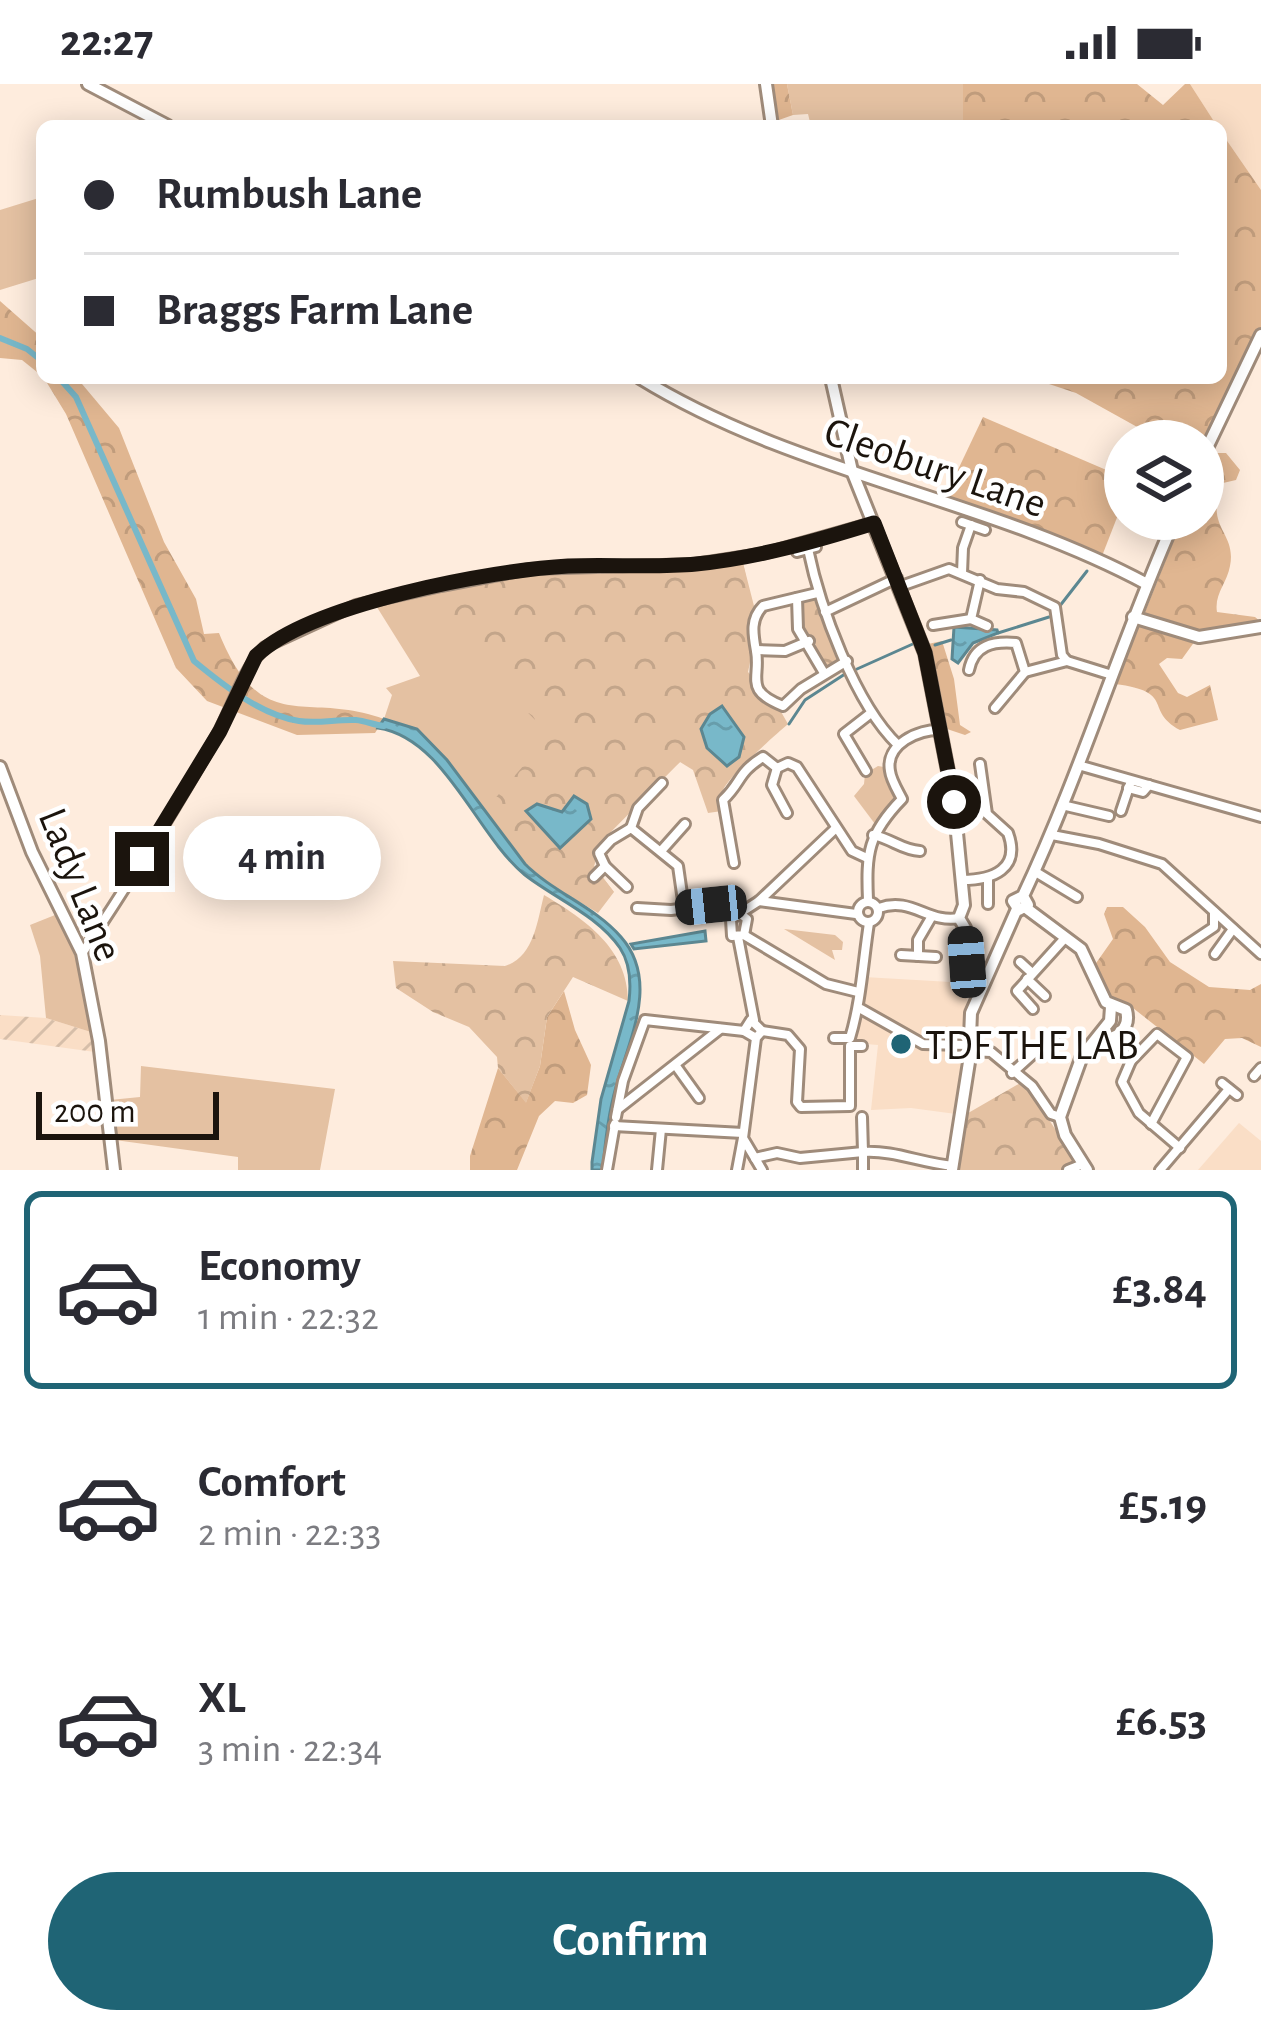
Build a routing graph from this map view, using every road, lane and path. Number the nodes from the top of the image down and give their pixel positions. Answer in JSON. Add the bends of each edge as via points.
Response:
{"nodes":[{"id":1,"x":88,"y":84,"type":"edge"},
{"id":2,"x":766,"y":84,"type":"edge"},
{"id":3,"x":157,"y":120,"type":"edge"},
{"id":4,"x":771,"y":120,"type":"edge"},
{"id":5,"x":1261,"y":335,"type":"edge"},
{"id":6,"x":650,"y":384,"type":"edge"},
{"id":7,"x":832,"y":384,"type":"edge"},
{"id":8,"x":1220,"y":420,"type":"edge"},
{"id":9,"x":852,"y":471,"type":"junction"},
{"id":10,"x":874,"y":523,"type":"junction"},
{"id":11,"x":985,"y":530,"type":"dead end"},
{"id":12,"x":1166,"y":540,"type":"edge"},
{"id":13,"x":807,"y":549,"type":"dead end"},
{"id":14,"x":962,"y":572,"type":"junction"},
{"id":15,"x":980,"y":580,"type":"junction"},
{"id":16,"x":899,"y":582,"type":"junction"},
{"id":17,"x":1147,"y":584,"type":"junction"},
{"id":18,"x":817,"y":593,"type":"junction"},
{"id":19,"x":797,"y":598,"type":"junction"},
{"id":20,"x":825,"y":612,"type":"junction"},
{"id":21,"x":1133,"y":617,"type":"junction"},
{"id":22,"x":971,"y":620,"type":"junction"},
{"id":23,"x":933,"y":625,"type":"dead end"},
{"id":24,"x":987,"y":626,"type":"dead end"},
{"id":25,"x":1261,"y":627,"type":"edge"},
{"id":26,"x":809,"y":641,"type":"junction"},
{"id":27,"x":756,"y":650,"type":"junction"},
{"id":28,"x":847,"y":661,"type":"junction"},
{"id":29,"x":1067,"y":661,"type":"junction"},
{"id":30,"x":969,"y":670,"type":"dead end"},
{"id":31,"x":1024,"y":673,"type":"junction"},
{"id":32,"x":824,"y":674,"type":"junction"},
{"id":33,"x":1112,"y":675,"type":"junction"},
{"id":34,"x":995,"y":708,"type":"dead end"},
{"id":35,"x":871,"y":713,"type":"junction"},
{"id":36,"x":940,"y":730,"type":"junction"},
{"id":37,"x":898,"y":745,"type":"junction"},
{"id":38,"x":1077,"y":765,"type":"junction"},
{"id":39,"x":0,"y":767,"type":"edge"},
{"id":40,"x":977,"y":767,"type":"dead end"},
{"id":41,"x":777,"y":768,"type":"junction"},
{"id":42,"x":866,"y":771,"type":"dead end"},
{"id":43,"x":662,"y":783,"type":"dead end"},
{"id":44,"x":1129,"y":784,"type":"junction"},
{"id":45,"x":1063,"y":805,"type":"junction"},
{"id":46,"x":1121,"y":811,"type":"dead end"},
{"id":47,"x":787,"y":813,"type":"dead end"},
{"id":48,"x":1109,"y":816,"type":"dead end"},
{"id":49,"x":1261,"y":817,"type":"edge"},
{"id":50,"x":685,"y":824,"type":"dead end"},
{"id":51,"x":631,"y":828,"type":"junction"},
{"id":52,"x":836,"y":828,"type":"junction"},
{"id":53,"x":1052,"y":835,"type":"junction"},
{"id":54,"x":874,"y":836,"type":"junction"},
{"id":55,"x":661,"y":851,"type":"junction"},
{"id":56,"x":920,"y":851,"type":"dead end"},
{"id":57,"x":867,"y":858,"type":"junction"},
{"id":58,"x":734,"y":863,"type":"dead end"},
{"id":59,"x":605,"y":866,"type":"junction"},
{"id":60,"x":1034,"y":871,"type":"junction"},
{"id":61,"x":594,"y":877,"type":"dead end"},
{"id":62,"x":988,"y":879,"type":"junction"},
{"id":63,"x":962,"y":880,"type":"junction"},
{"id":64,"x":627,"y":887,"type":"dead end"},
{"id":65,"x":1077,"y":897,"type":"dead end"},
{"id":66,"x":868,"y":900,"type":"junction"},
{"id":67,"x":759,"y":902,"type":"junction"},
{"id":68,"x":988,"y":904,"type":"dead end"},
{"id":69,"x":1022,"y":904,"type":"junction"},
{"id":70,"x":637,"y":908,"type":"dead end"},
{"id":71,"x":685,"y":908,"type":"junction"},
{"id":72,"x":879,"y":908,"type":"junction"},
{"id":73,"x":1214,"y":910,"type":"junction"},
{"id":74,"x":856,"y":914,"type":"junction"},
{"id":75,"x":739,"y":915,"type":"junction"},
{"id":76,"x":932,"y":916,"type":"junction"},
{"id":77,"x":959,"y":918,"type":"junction"},
{"id":78,"x":869,"y":923,"type":"junction"},
{"id":79,"x":1233,"y":929,"type":"junction"},
{"id":80,"x":741,"y":936,"type":"junction"},
{"id":81,"x":1065,"y":938,"type":"junction"},
{"id":82,"x":1184,"y":947,"type":"dead end"},
{"id":83,"x":82,"y":953,"type":"junction"},
{"id":84,"x":1215,"y":954,"type":"dead end"},
{"id":85,"x":1261,"y":954,"type":"edge"},
{"id":86,"x":901,"y":955,"type":"dead end"},
{"id":87,"x":918,"y":956,"type":"junction"},
{"id":88,"x":936,"y":957,"type":"dead end"},
{"id":89,"x":1020,"y":962,"type":"dead end"},
{"id":90,"x":1030,"y":976,"type":"junction"},
{"id":91,"x":970,"y":981,"type":"dead end"},
{"id":92,"x":858,"y":992,"type":"junction"},
{"id":93,"x":1045,"y":995,"type":"dead end"},
{"id":94,"x":1112,"y":1007,"type":"junction"},
{"id":95,"x":860,"y":1008,"type":"junction"},
{"id":96,"x":1033,"y":1009,"type":"dead end"},
{"id":97,"x":754,"y":1020,"type":"junction"},
{"id":98,"x":721,"y":1028,"type":"junction"},
{"id":99,"x":744,"y":1030,"type":"junction"},
{"id":100,"x":1055,"y":1034,"type":"dead end"},
{"id":101,"x":759,"y":1035,"type":"junction"},
{"id":102,"x":834,"y":1038,"type":"dead end"},
{"id":103,"x":1113,"y":1038,"type":"junction"},
{"id":104,"x":1098,"y":1039,"type":"junction"},
{"id":105,"x":862,"y":1046,"type":"dead end"},
{"id":106,"x":968,"y":1048,"type":"junction"},
{"id":107,"x":1131,"y":1060,"type":"junction"},
{"id":108,"x":676,"y":1066,"type":"junction"},
{"id":109,"x":1012,"y":1072,"type":"junction"},
{"id":110,"x":1229,"y":1089,"type":"dead end"},
{"id":111,"x":699,"y":1098,"type":"dead end"},
{"id":112,"x":862,"y":1117,"type":"dead end"},
{"id":113,"x":1060,"y":1117,"type":"junction"},
{"id":114,"x":616,"y":1118,"type":"junction"},
{"id":115,"x":1151,"y":1124,"type":"junction"},
{"id":116,"x":661,"y":1129,"type":"junction"},
{"id":117,"x":743,"y":1135,"type":"junction"},
{"id":118,"x":1180,"y":1148,"type":"junction"},
{"id":119,"x":863,"y":1152,"type":"junction"},
{"id":120,"x":755,"y":1158,"type":"junction"},
{"id":121,"x":908,"y":1165,"type":"edge"},
{"id":122,"x":1085,"y":1167,"type":"edge"},
{"id":123,"x":952,"y":1168,"type":"edge"},
{"id":124,"x":114,"y":1170,"type":"edge"},
{"id":125,"x":607,"y":1170,"type":"edge"},
{"id":126,"x":657,"y":1170,"type":"edge"},
{"id":127,"x":737,"y":1170,"type":"edge"},
{"id":128,"x":762,"y":1170,"type":"edge"},
{"id":129,"x":863,"y":1170,"type":"edge"},
{"id":130,"x":1068,"y":1170,"type":"edge"},
{"id":131,"x":1160,"y":1170,"type":"edge"}],
"edges":[{"from":1,"to":3,"type":"street"},
{"from":2,"to":4,"type":"street"},
{"from":5,"to":8,"type":"street"},
{"from":6,"to":9,"type":"street","name":"Cleobury Lane","via":[[693,411]]},
{"from":7,"to":9,"type":"street"},
{"from":9,"to":10,"type":"street"},
{"from":9,"to":17,"type":"street","name":"Cleobury Lane","via":[[1050,540]]},
{"from":10,"to":16,"type":"street"},
{"from":10,"to":83,"type":"street","via":[[695,564],[530,569],[356,605],[265,647]]},
{"from":11,"to":14,"type":"street","via":[[966,523]]},
{"from":12,"to":17,"type":"street"},
{"from":13,"to":18,"type":"street"},
{"from":14,"to":15,"type":"street"},
{"from":14,"to":16,"type":"street","via":[[940,569]]},
{"from":15,"to":22,"type":"street"},
{"from":15,"to":29,"type":"street","via":[[1056,610]]},
{"from":16,"to":20,"type":"street"},
{"from":16,"to":36,"type":"street","via":[[925,653]]},
{"from":17,"to":21,"type":"street"},
{"from":18,"to":19,"type":"street"},
{"from":18,"to":20,"type":"street"},
{"from":19,"to":26,"type":"street","via":[[798,629]]},
{"from":19,"to":27,"type":"street","via":[[758,610]]},
{"from":20,"to":28,"type":"street"},
{"from":21,"to":25,"type":"street","via":[[1198,637]]},
{"from":21,"to":33,"type":"street"},
{"from":22,"to":23,"type":"street"},
{"from":22,"to":24,"type":"street"},
{"from":26,"to":27,"type":"street"},
{"from":26,"to":32,"type":"street"},
{"from":27,"to":32,"type":"street","via":[[753,678],[778,705]]},
{"from":28,"to":32,"type":"street"},
{"from":28,"to":35,"type":"street"},
{"from":29,"to":31,"type":"street"},
{"from":29,"to":33,"type":"street"},
{"from":30,"to":31,"type":"street","via":[[976,651],[1011,642]]},
{"from":31,"to":34,"type":"street"},
{"from":33,"to":38,"type":"street"},
{"from":35,"to":37,"type":"street"},
{"from":35,"to":42,"type":"street","via":[[846,724],[844,740]]},
{"from":36,"to":37,"type":"street"},
{"from":36,"to":63,"type":"street"},
{"from":37,"to":54,"type":"street","via":[[890,772],[904,796]]},
{"from":38,"to":44,"type":"street"},
{"from":38,"to":45,"type":"street"},
{"from":39,"to":83,"type":"street","name":"Lady Lane"},
{"from":40,"to":62,"type":"street","via":[[987,814],[1008,832],[1012,848],[1007,866]]},
{"from":41,"to":47,"type":"street","via":[[772,785]]},
{"from":41,"to":52,"type":"street","via":[[796,767]]},
{"from":41,"to":58,"type":"street","via":[[763,757],[724,797]]},
{"from":43,"to":51,"type":"street"},
{"from":44,"to":46,"type":"street"},
{"from":44,"to":49,"type":"street"},
{"from":45,"to":48,"type":"street"},
{"from":45,"to":53,"type":"street"},
{"from":50,"to":55,"type":"street"},
{"from":51,"to":55,"type":"street"},
{"from":51,"to":59,"type":"street","via":[[602,848]]},
{"from":52,"to":57,"type":"street"},
{"from":52,"to":67,"type":"street"},
{"from":53,"to":60,"type":"street"},
{"from":53,"to":73,"type":"street","via":[[1162,864]]},
{"from":54,"to":56,"type":"street"},
{"from":54,"to":57,"type":"street"},
{"from":55,"to":71,"type":"street","via":[[678,866]]},
{"from":57,"to":66,"type":"street"},
{"from":59,"to":61,"type":"street"},
{"from":59,"to":64,"type":"street"},
{"from":60,"to":65,"type":"street"},
{"from":60,"to":69,"type":"street"},
{"from":62,"to":63,"type":"street"},
{"from":62,"to":68,"type":"street"},
{"from":63,"to":77,"type":"street"},
{"from":66,"to":72,"type":"street"},
{"from":66,"to":74,"type":"street"},
{"from":67,"to":74,"type":"street"},
{"from":67,"to":75,"type":"street"},
{"from":69,"to":81,"type":"street"},
{"from":69,"to":106,"type":"street","via":[[973,997]]},
{"from":70,"to":71,"type":"street"},
{"from":71,"to":75,"type":"street","via":[[722,904]]},
{"from":72,"to":76,"type":"street","via":[[908,904]]},
{"from":72,"to":78,"type":"street"},
{"from":73,"to":79,"type":"street"},
{"from":73,"to":82,"type":"street","via":[[1214,927]]},
{"from":74,"to":78,"type":"street"},
{"from":75,"to":80,"type":"street","via":[[747,920]]},
{"from":75,"to":80,"type":"street","via":[[730,919],[729,934]]},
{"from":76,"to":77,"type":"street"},
{"from":76,"to":87,"type":"street"},
{"from":77,"to":91,"type":"street"},
{"from":78,"to":92,"type":"street"},
{"from":79,"to":84,"type":"street"},
{"from":79,"to":85,"type":"street"},
{"from":80,"to":92,"type":"street","via":[[826,984]]},
{"from":80,"to":97,"type":"street"},
{"from":81,"to":90,"type":"street"},
{"from":81,"to":94,"type":"street","via":[[1087,957]]},
{"from":83,"to":124,"type":"street","name":"Lady Lane"},
{"from":86,"to":87,"type":"street"},
{"from":87,"to":88,"type":"street"},
{"from":89,"to":90,"type":"street"},
{"from":90,"to":93,"type":"street"},
{"from":90,"to":96,"type":"street","via":[[1017,991]]},
{"from":92,"to":95,"type":"street"},
{"from":94,"to":103,"type":"street","via":[[1128,1017]]},
{"from":94,"to":104,"type":"street"},
{"from":95,"to":102,"type":"street","via":[[850,1038]]},
{"from":95,"to":106,"type":"street","via":[[923,1044]]},
{"from":97,"to":99,"type":"street"},
{"from":97,"to":101,"type":"street"},
{"from":98,"to":99,"type":"street"},
{"from":98,"to":108,"type":"street"},
{"from":98,"to":114,"type":"street","via":[[645,1020]]},
{"from":99,"to":101,"type":"street"},
{"from":100,"to":109,"type":"street"},
{"from":101,"to":105,"type":"street","via":[[788,1035],[800,1049],[801,1107],[850,1106],[850,1046]]},
{"from":101,"to":117,"type":"street"},
{"from":103,"to":104,"type":"street"},
{"from":103,"to":107,"type":"street"},
{"from":104,"to":113,"type":"street","via":[[1082,1056]]},
{"from":106,"to":109,"type":"street","via":[[991,1052]]},
{"from":106,"to":123,"type":"street"},
{"from":107,"to":115,"type":"street","via":[[1122,1082]]},
{"from":107,"to":115,"type":"street","via":[[1157,1034],[1187,1057]]},
{"from":108,"to":111,"type":"street"},
{"from":108,"to":114,"type":"street"},
{"from":109,"to":113,"type":"street"},
{"from":110,"to":118,"type":"street"},
{"from":112,"to":119,"type":"street"},
{"from":113,"to":122,"type":"street"},
{"from":114,"to":116,"type":"street"},
{"from":114,"to":125,"type":"street"},
{"from":115,"to":118,"type":"street"},
{"from":116,"to":117,"type":"street"},
{"from":116,"to":126,"type":"street"},
{"from":117,"to":120,"type":"street"},
{"from":117,"to":127,"type":"street"},
{"from":118,"to":131,"type":"street"},
{"from":119,"to":120,"type":"street"},
{"from":119,"to":121,"type":"street","via":[[889,1150]]},
{"from":119,"to":129,"type":"street"},
{"from":120,"to":128,"type":"street"},
{"from":121,"to":123,"type":"street"},
{"from":122,"to":130,"type":"street"}]}
